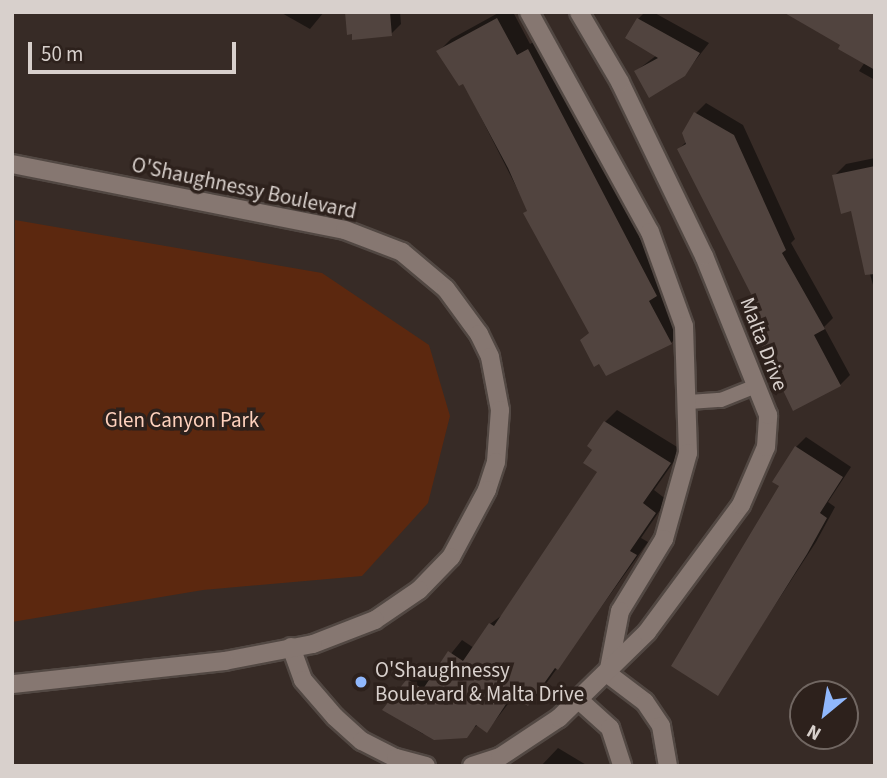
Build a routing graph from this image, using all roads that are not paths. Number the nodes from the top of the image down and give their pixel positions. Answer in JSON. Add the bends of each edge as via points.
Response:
{"nodes":[{"id":1,"x":529,"y":12,"type":"edge"},
{"id":2,"x":579,"y":12,"type":"edge"},
{"id":3,"x":12,"y":164,"type":"edge"},
{"id":4,"x":755,"y":386,"type":"junction"},
{"id":5,"x":690,"y":402,"type":"junction"},
{"id":6,"x":291,"y":648,"type":"junction"},
{"id":7,"x":608,"y":674,"type":"junction"},
{"id":8,"x":12,"y":684,"type":"edge"},
{"id":9,"x":579,"y":701,"type":"junction"},
{"id":10,"x":426,"y":766,"type":"edge"},
{"id":11,"x":472,"y":766,"type":"edge"},
{"id":12,"x":622,"y":766,"type":"edge"},
{"id":13,"x":668,"y":766,"type":"edge"}],
"edges":[{"from":1,"to":5,"type":"street","via":[[650,232],[684,326]]},
{"from":2,"to":4,"type":"street","name":"Malta Drive","via":[[620,82],[704,256]]},
{"from":3,"to":6,"type":"street","name":"O'Shaughnessy Boulevard","via":[[374,239],[424,268],[479,334],[497,382],[496,462],[487,490],[451,556],[419,590],[376,620]]},
{"from":4,"to":5,"type":"lane","via":[[721,400]]},
{"from":4,"to":7,"type":"street","name":"Malta Drive","via":[[768,415],[766,447],[756,476],[698,568]]},
{"from":5,"to":7,"type":"street","via":[[688,453],[678,500],[663,539],[620,611]]},
{"from":6,"to":8,"type":"street","name":"O'Shaughnessy Boulevard","via":[[225,661]]},
{"from":6,"to":10,"type":"street","via":[[317,701],[362,741]]},
{"from":7,"to":9,"type":"street","name":"Malta Drive"},
{"from":7,"to":13,"type":"street","via":[[645,702],[661,726]]},
{"from":9,"to":11,"type":"street","name":"Malta Drive","via":[[531,740]]},
{"from":9,"to":12,"type":"street","via":[[610,728]]}]}
